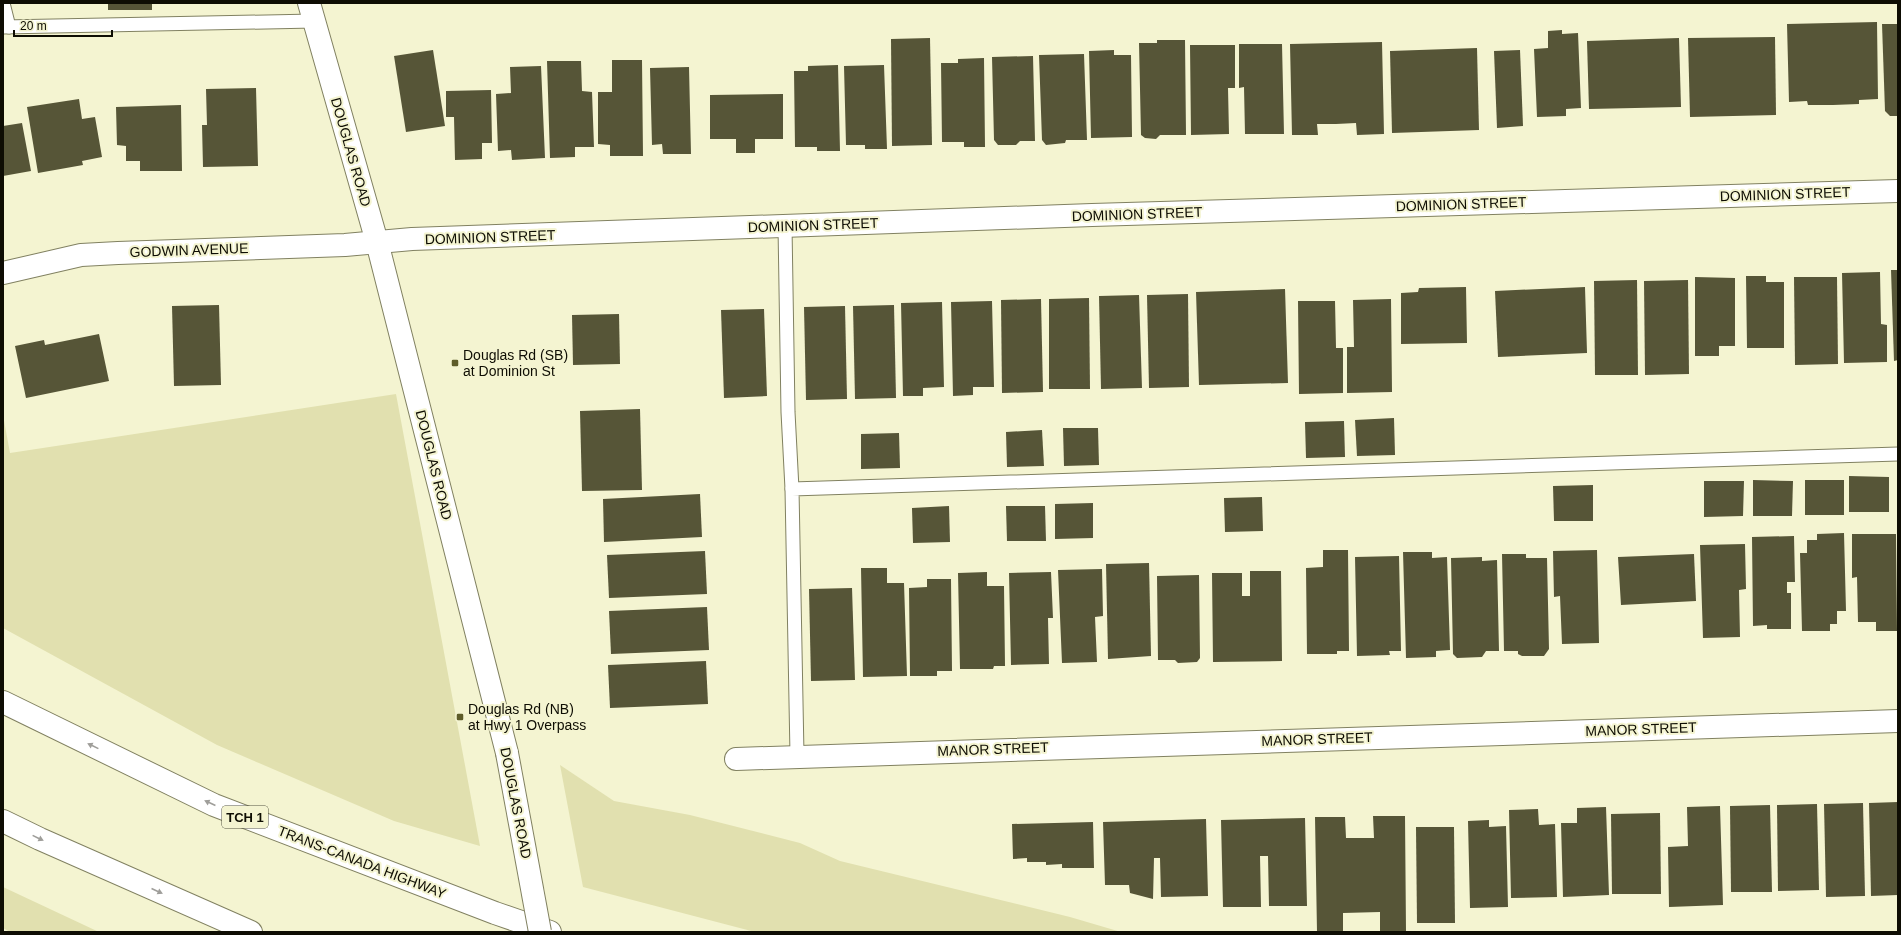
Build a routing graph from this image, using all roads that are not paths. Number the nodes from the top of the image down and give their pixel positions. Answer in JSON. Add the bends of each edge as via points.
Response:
{"nodes":[{"id":1,"x":3,"y":3,"type":"edge"},
{"id":2,"x":311,"y":12,"type":"edge"},
{"id":3,"x":6,"y":27,"type":"edge"},
{"id":4,"x":1898,"y":190,"type":"edge"},
{"id":5,"x":785,"y":226,"type":"junction"},
{"id":6,"x":377,"y":242,"type":"junction"},
{"id":7,"x":3,"y":272,"type":"edge"},
{"id":8,"x":1898,"y":454,"type":"edge"},
{"id":9,"x":792,"y":489,"type":"junction"},
{"id":10,"x":3,"y":702,"type":"edge"},
{"id":11,"x":1898,"y":721,"type":"edge"},
{"id":12,"x":797,"y":756,"type":"junction"},
{"id":13,"x":736,"y":759,"type":"dead end"},
{"id":14,"x":3,"y":821,"type":"edge"},
{"id":15,"x":251,"y":932,"type":"edge"},
{"id":16,"x":540,"y":932,"type":"edge"},
{"id":17,"x":550,"y":932,"type":"edge"}],
"edges":[{"from":1,"to":3,"type":"lane"},
{"from":2,"to":3,"type":"lane"},
{"from":2,"to":6,"type":"main road","name":"DOUGLAS ROAD"},
{"from":4,"to":5,"type":"main road","name":"DOMINION STREET"},
{"from":5,"to":6,"type":"main road","name":"DOMINION STREET"},
{"from":5,"to":9,"type":"lane"},
{"from":6,"to":7,"type":"main road","name":"GODWIN AVENUE","via":[[96,254],[44,262]]},
{"from":6,"to":16,"type":"main road","name":"DOUGLAS ROAD","bridge":true,"via":[[507,753]]},
{"from":8,"to":9,"type":"lane"},
{"from":9,"to":12,"type":"lane"},
{"from":17,"to":10,"type":"main road","name":"TRANS-CANADA HIGHWAY","number":"TCH 1","one_way":true,"via":[[214,805]]},
{"from":11,"to":12,"type":"main road","name":"MANOR STREET"},
{"from":12,"to":13,"type":"main road","name":"MANOR STREET"},
{"from":14,"to":15,"type":"main road","one_way":true}]}
